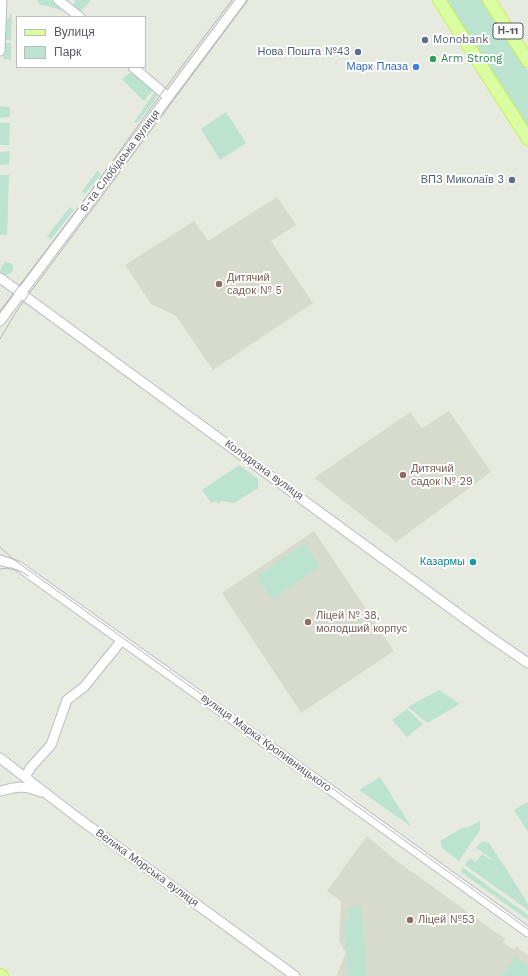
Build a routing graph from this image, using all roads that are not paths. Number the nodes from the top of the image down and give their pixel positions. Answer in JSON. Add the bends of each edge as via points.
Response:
{"nodes":[{"id":1,"x":2,"y":0,"type":"edge"},
{"id":2,"x":58,"y":0,"type":"edge"},
{"id":3,"x":241,"y":0,"type":"edge"},
{"id":4,"x":439,"y":0,"type":"edge"},
{"id":5,"x":488,"y":0,"type":"edge"},
{"id":6,"x":79,"y":16,"type":"edge"},
{"id":7,"x":0,"y":51,"type":"edge"},
{"id":8,"x":528,"y":61,"type":"edge"},
{"id":9,"x":135,"y":68,"type":"edge"},
{"id":10,"x":168,"y":97,"type":"junction"},
{"id":11,"x":528,"y":139,"type":"edge"},
{"id":12,"x":0,"y":278,"type":"edge"},
{"id":13,"x":21,"y":293,"type":"junction"},
{"id":14,"x":0,"y":321,"type":"edge"},
{"id":15,"x":0,"y":560,"type":"edge"},
{"id":16,"x":122,"y":640,"type":"junction"},
{"id":17,"x":528,"y":662,"type":"edge"},
{"id":18,"x":0,"y":758,"type":"edge"},
{"id":19,"x":25,"y":777,"type":"junction"},
{"id":20,"x":0,"y":791,"type":"edge"},
{"id":21,"x":46,"y":794,"type":"junction"},
{"id":22,"x":528,"y":932,"type":"edge"},
{"id":23,"x":295,"y":976,"type":"edge"}],
"edges":[{"from":1,"to":7,"type":"street"},
{"from":2,"to":6,"type":"street"},
{"from":3,"to":10,"type":"street","name":"6-та Слобідська вулиця"},
{"from":4,"to":11,"type":"main road"},
{"from":5,"to":8,"type":"main road","number":"Н-11"},
{"from":9,"to":10,"type":"street"},
{"from":10,"to":13,"type":"street","name":"6-та Слобідська вулиця"},
{"from":12,"to":13,"type":"street","name":"Колодязна вулиця"},
{"from":13,"to":14,"type":"street","name":"6-та Слобідська вулиця"},
{"from":13,"to":17,"type":"street","name":"Колодязна вулиця","via":[[490,637]]},
{"from":15,"to":16,"type":"street","name":"вулиця Марка Кропивницького","via":[[18,566]]},
{"from":16,"to":19,"type":"street","via":[[84,686],[67,700],[51,745]]},
{"from":16,"to":22,"type":"street","name":"вулиця Марка Кропивницького"},
{"from":18,"to":19,"type":"street","name":"Велика Морська вулиця"},
{"from":19,"to":21,"type":"street","name":"Велика Морська вулиця"},
{"from":20,"to":21,"type":"street","via":[[21,787]]},
{"from":21,"to":23,"type":"street","name":"Велика Морська вулиця"}]}
